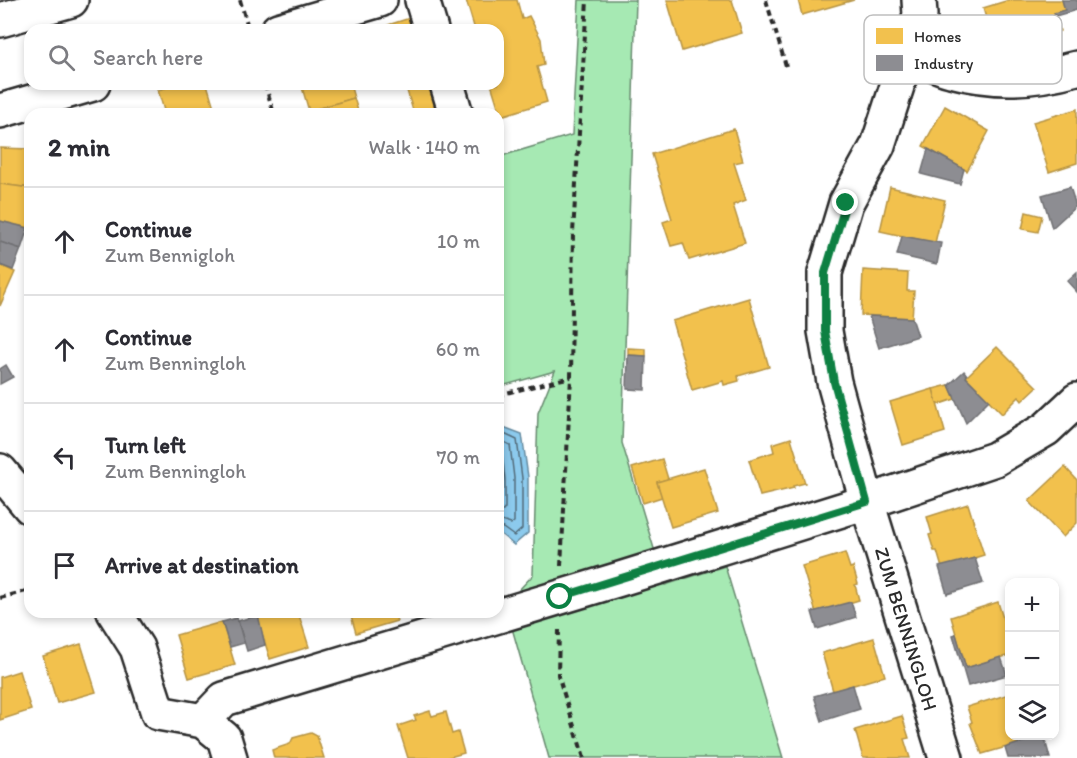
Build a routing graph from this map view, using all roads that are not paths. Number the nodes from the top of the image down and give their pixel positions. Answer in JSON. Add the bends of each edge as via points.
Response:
{"nodes":[{"id":1,"x":71,"y":0,"type":"edge"},
{"id":2,"x":380,"y":0,"type":"edge"},
{"id":3,"x":422,"y":0,"type":"edge"},
{"id":4,"x":919,"y":0,"type":"edge"},
{"id":5,"x":920,"y":15,"type":"edge"},
{"id":6,"x":0,"y":20,"type":"edge"},
{"id":7,"x":298,"y":24,"type":"edge"},
{"id":8,"x":429,"y":24,"type":"edge"},
{"id":9,"x":1077,"y":68,"type":"edge"},
{"id":10,"x":1062,"y":72,"type":"edge"},
{"id":11,"x":898,"y":84,"type":"edge"},
{"id":12,"x":72,"y":90,"type":"edge"},
{"id":13,"x":449,"y":90,"type":"edge"},
{"id":14,"x":454,"y":108,"type":"edge"},
{"id":15,"x":0,"y":111,"type":"edge"},
{"id":16,"x":1077,"y":400,"type":"edge"},
{"id":17,"x":0,"y":471,"type":"edge"},
{"id":18,"x":24,"y":500,"type":"edge"},
{"id":19,"x":867,"y":502,"type":"junction"},
{"id":20,"x":504,"y":614,"type":"edge"},
{"id":21,"x":118,"y":618,"type":"edge"},
{"id":22,"x":491,"y":618,"type":"edge"},
{"id":23,"x":203,"y":721,"type":"junction"},
{"id":24,"x":230,"y":758,"type":"edge"},
{"id":25,"x":946,"y":758,"type":"edge"}],
"edges":[{"from":1,"to":6,"type":"street"},
{"from":2,"to":7,"type":"street"},
{"from":3,"to":8,"type":"street"},
{"from":4,"to":5,"type":"street","name":"ZUM BENNINGLOH"},
{"from":9,"to":10,"type":"street"},
{"from":11,"to":19,"type":"street","name":"ZUM BENNINGLOH","via":[[878,146],[846,203],[825,273],[825,331],[834,382]]},
{"from":12,"to":15,"type":"street"},
{"from":13,"to":14,"type":"street"},
{"from":16,"to":19,"type":"street","via":[[1046,429],[995,459]]},
{"from":17,"to":18,"type":"street"},
{"from":19,"to":20,"type":"street"},
{"from":19,"to":25,"type":"street","name":"ZUM BENNINGLOH"},
{"from":21,"to":23,"type":"street","via":[[136,648],[158,713]]},
{"from":22,"to":23,"type":"street","via":[[224,699]]},
{"from":23,"to":24,"type":"street","via":[[224,738]]}]}
